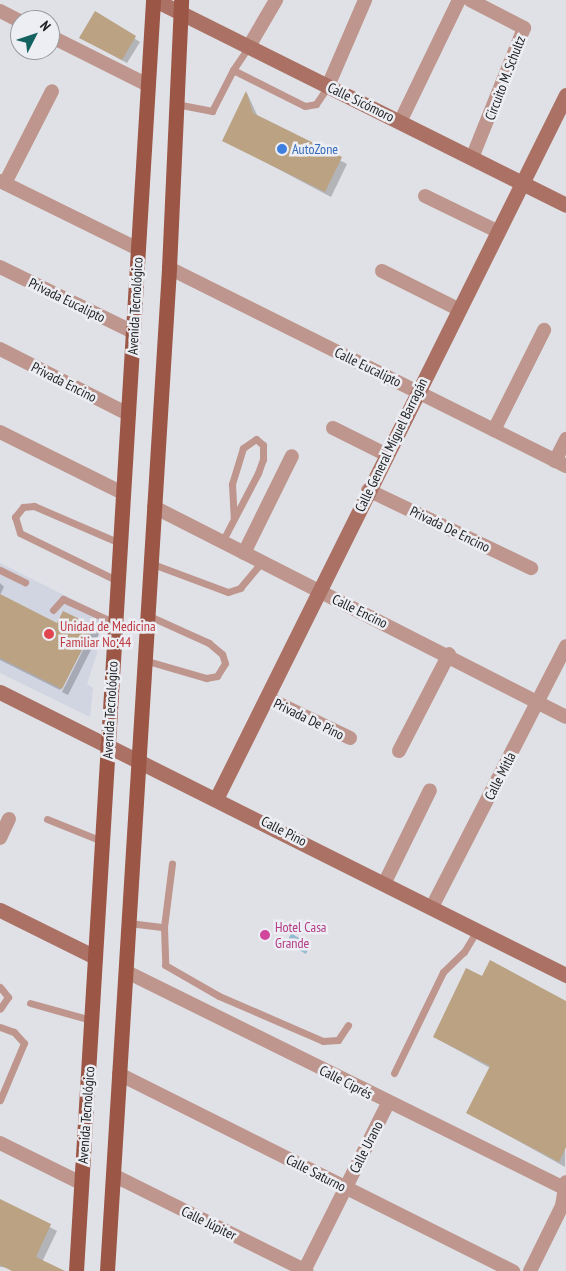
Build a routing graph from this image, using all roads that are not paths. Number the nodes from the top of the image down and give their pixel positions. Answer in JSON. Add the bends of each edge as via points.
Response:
{"nodes":[{"id":1,"x":154,"y":0,"type":"edge"},
{"id":2,"x":276,"y":0,"type":"edge"},
{"id":3,"x":366,"y":0,"type":"edge"},
{"id":4,"x":459,"y":0,"type":"edge"},
{"id":5,"x":470,"y":0,"type":"edge"},
{"id":6,"x":181,"y":6,"type":"edge"},
{"id":7,"x":60,"y":41,"type":"edge"},
{"id":8,"x":248,"y":48,"type":"junction"},
{"id":9,"x":234,"y":70,"type":"junction"},
{"id":10,"x":148,"y":85,"type":"junction"},
{"id":11,"x":328,"y":86,"type":"junction"},
{"id":12,"x":52,"y":91,"type":"dead end"},
{"id":13,"x":564,"y":102,"type":"edge"},
{"id":14,"x":176,"y":104,"type":"junction"},
{"id":15,"x":400,"y":122,"type":"junction"},
{"id":16,"x":472,"y":158,"type":"junction"},
{"id":17,"x":3,"y":182,"type":"edge"},
{"id":18,"x":522,"y":182,"type":"junction"},
{"id":19,"x":425,"y":196,"type":"dead end"},
{"id":20,"x":566,"y":205,"type":"edge"},
{"id":21,"x":497,"y":231,"type":"junction"},
{"id":22,"x":138,"y":249,"type":"junction"},
{"id":23,"x":0,"y":268,"type":"edge"},
{"id":24,"x":169,"y":268,"type":"junction"},
{"id":25,"x":382,"y":271,"type":"dead end"},
{"id":26,"x":458,"y":309,"type":"junction"},
{"id":27,"x":544,"y":330,"type":"dead end"},
{"id":28,"x":133,"y":332,"type":"junction"},
{"id":29,"x":0,"y":350,"type":"edge"},
{"id":30,"x":417,"y":392,"type":"junction"},
{"id":31,"x":128,"y":414,"type":"junction"},
{"id":32,"x":333,"y":428,"type":"dead end"},
{"id":33,"x":494,"y":430,"type":"junction"},
{"id":34,"x":0,"y":432,"type":"edge"},
{"id":35,"x":566,"y":439,"type":"edge"},
{"id":36,"x":387,"y":455,"type":"junction"},
{"id":37,"x":292,"y":456,"type":"dead end"},
{"id":38,"x":561,"y":463,"type":"edge"},
{"id":39,"x":368,"y":490,"type":"junction"},
{"id":40,"x":123,"y":493,"type":"junction"},
{"id":41,"x":154,"y":507,"type":"junction"},
{"id":42,"x":234,"y":518,"type":"junction"},
{"id":43,"x":222,"y":542,"type":"junction"},
{"id":44,"x":120,"y":543,"type":"junction"},
{"id":45,"x":244,"y":552,"type":"junction"},
{"id":46,"x":262,"y":562,"type":"junction"},
{"id":47,"x":150,"y":563,"type":"junction"},
{"id":48,"x":531,"y":568,"type":"dead end"},
{"id":49,"x":0,"y":570,"type":"edge"},
{"id":50,"x":118,"y":581,"type":"junction"},
{"id":51,"x":24,"y":582,"type":"dead end"},
{"id":52,"x":319,"y":591,"type":"junction"},
{"id":53,"x":53,"y":610,"type":"dead end"},
{"id":54,"x":147,"y":615,"type":"junction"},
{"id":55,"x":115,"y":623,"type":"junction"},
{"id":56,"x":566,"y":646,"type":"edge"},
{"id":57,"x":449,"y":654,"type":"junction"},
{"id":58,"x":144,"y":660,"type":"junction"},
{"id":59,"x":0,"y":692,"type":"edge"},
{"id":60,"x":269,"y":699,"type":"junction"},
{"id":61,"x":537,"y":702,"type":"junction"},
{"id":62,"x":566,"y":716,"type":"edge"},
{"id":63,"x":350,"y":738,"type":"dead end"},
{"id":64,"x":108,"y":745,"type":"junction"},
{"id":65,"x":399,"y":751,"type":"dead end"},
{"id":66,"x":137,"y":760,"type":"junction"},
{"id":67,"x":430,"y":790,"type":"dead end"},
{"id":68,"x":217,"y":797,"type":"junction"},
{"id":69,"x":9,"y":819,"type":"dead end"},
{"id":70,"x":47,"y":819,"type":"dead end"},
{"id":71,"x":0,"y":838,"type":"edge"},
{"id":72,"x":102,"y":841,"type":"junction"},
{"id":73,"x":172,"y":864,"type":"dead end"},
{"id":74,"x":385,"y":882,"type":"junction"},
{"id":75,"x":433,"y":905,"type":"junction"},
{"id":76,"x":0,"y":910,"type":"edge"},
{"id":77,"x":129,"y":924,"type":"junction"},
{"id":78,"x":164,"y":927,"type":"junction"},
{"id":79,"x":478,"y":928,"type":"junction"},
{"id":80,"x":95,"y":957,"type":"junction"},
{"id":81,"x":127,"y":972,"type":"junction"},
{"id":82,"x":566,"y":974,"type":"edge"},
{"id":83,"x":0,"y":986,"type":"edge"},
{"id":84,"x":30,"y":1003,"type":"dead end"},
{"id":85,"x":0,"y":1009,"type":"edge"},
{"id":86,"x":91,"y":1020,"type":"junction"},
{"id":87,"x":348,"y":1025,"type":"dead end"},
{"id":88,"x":0,"y":1027,"type":"edge"},
{"id":89,"x":394,"y":1073,"type":"dead end"},
{"id":90,"x":119,"y":1074,"type":"junction"},
{"id":91,"x":0,"y":1100,"type":"edge"},
{"id":92,"x":388,"y":1103,"type":"junction"},
{"id":93,"x":0,"y":1142,"type":"edge"},
{"id":94,"x":113,"y":1175,"type":"junction"},
{"id":95,"x":81,"y":1183,"type":"junction"},
{"id":96,"x":565,"y":1186,"type":"edge"},
{"id":97,"x":346,"y":1188,"type":"junction"},
{"id":98,"x":510,"y":1270,"type":"edge"},
{"id":99,"x":76,"y":1271,"type":"edge"},
{"id":100,"x":107,"y":1271,"type":"edge"},
{"id":101,"x":305,"y":1271,"type":"edge"},
{"id":102,"x":530,"y":1271,"type":"edge"}],
"edges":[{"from":1,"to":6,"type":"street","name":"Calle Sicómoro"},
{"from":1,"to":10,"type":"main road","name":"Avenida Tecnológico"},
{"from":2,"to":8,"type":"street"},
{"from":3,"to":11,"type":"street"},
{"from":4,"to":15,"type":"street"},
{"from":5,"to":16,"type":"street","name":"Circuito M. Schultz","via":[[524,28]]},
{"from":6,"to":8,"type":"street","name":"Calle Sicómoro"},
{"from":6,"to":14,"type":"main road"},
{"from":7,"to":10,"type":"street"},
{"from":8,"to":9,"type":"lane"},
{"from":8,"to":11,"type":"street","name":"Calle Sicómoro"},
{"from":9,"to":11,"type":"lane","via":[[305,106],[316,104]]},
{"from":9,"to":14,"type":"lane","via":[[212,111]]},
{"from":10,"to":22,"type":"main road","name":"Avenida Tecnológico"},
{"from":11,"to":15,"type":"street","name":"Calle Sicómoro"},
{"from":12,"to":17,"type":"street"},
{"from":13,"to":18,"type":"street","name":"Calle General Miguel Barragán"},
{"from":14,"to":24,"type":"main road"},
{"from":15,"to":16,"type":"street","name":"Calle Sicómoro"},
{"from":16,"to":18,"type":"street","name":"Calle Sicómoro"},
{"from":17,"to":22,"type":"street"},
{"from":18,"to":20,"type":"street","name":"Calle Sicómoro"},
{"from":18,"to":21,"type":"street","name":"Calle General Miguel Barragán"},
{"from":19,"to":21,"type":"street"},
{"from":21,"to":26,"type":"street","name":"Calle General Miguel Barragán"},
{"from":22,"to":28,"type":"main road","name":"Avenida Tecnológico"},
{"from":23,"to":28,"type":"street","name":"Privada Eucalipto"},
{"from":24,"to":30,"type":"street","name":"Calle Eucalipto"},
{"from":24,"to":41,"type":"main road"},
{"from":25,"to":26,"type":"street"},
{"from":26,"to":30,"type":"street","name":"Calle General Miguel Barragán"},
{"from":27,"to":33,"type":"street"},
{"from":28,"to":31,"type":"main road","name":"Avenida Tecnológico"},
{"from":29,"to":31,"type":"street","name":"Privada Encino"},
{"from":30,"to":33,"type":"street","name":"Calle Eucalipto"},
{"from":30,"to":36,"type":"street","name":"Calle General Miguel Barragán"},
{"from":31,"to":40,"type":"main road","name":"Avenida Tecnológico"},
{"from":32,"to":36,"type":"street"},
{"from":33,"to":38,"type":"street","name":"Calle Eucalipto"},
{"from":34,"to":40,"type":"street"},
{"from":35,"to":38,"type":"street"},
{"from":36,"to":39,"type":"street","name":"Calle General Miguel Barragán"},
{"from":37,"to":45,"type":"street"},
{"from":39,"to":48,"type":"street","name":"Privada De Encino"},
{"from":39,"to":52,"type":"street","name":"Calle General Miguel Barragán"},
{"from":40,"to":44,"type":"main road","name":"Avenida Tecnológico"},
{"from":41,"to":43,"type":"street","name":"Calle Encino"},
{"from":41,"to":47,"type":"main road"},
{"from":42,"to":42,"type":"lane","via":[[263,460],[263,445],[256,439],[243,448],[232,484]]},
{"from":42,"to":43,"type":"lane"},
{"from":43,"to":45,"type":"street","name":"Calle Encino"},
{"from":44,"to":50,"type":"main road","name":"Avenida Tecnológico"},
{"from":44,"to":50,"type":"lane","via":[[34,506],[23,507],[16,517],[20,533]]},
{"from":45,"to":46,"type":"street","name":"Calle Encino"},
{"from":46,"to":47,"type":"lane","via":[[240,588],[228,592]]},
{"from":46,"to":52,"type":"street","name":"Calle Encino"},
{"from":47,"to":54,"type":"main road"},
{"from":49,"to":51,"type":"lane"},
{"from":50,"to":55,"type":"main road","name":"Avenida Tecnológico"},
{"from":52,"to":57,"type":"street","name":"Calle Encino"},
{"from":52,"to":60,"type":"street","name":"Calle General Miguel Barragán"},
{"from":53,"to":55,"type":"lane","via":[[63,599]]},
{"from":54,"to":58,"type":"main road"},
{"from":54,"to":58,"type":"lane","via":[[209,643],[222,654],[225,663],[217,676],[206,678]]},
{"from":55,"to":64,"type":"main road","name":"Avenida Tecnológico"},
{"from":56,"to":61,"type":"street","name":"Calle Mitla"},
{"from":57,"to":61,"type":"street","name":"Calle Encino"},
{"from":57,"to":65,"type":"street"},
{"from":58,"to":66,"type":"main road"},
{"from":59,"to":64,"type":"street","name":"Calle Pino"},
{"from":60,"to":63,"type":"street","name":"Privada De Pino"},
{"from":60,"to":68,"type":"street","name":"Calle General Miguel Barragán"},
{"from":61,"to":62,"type":"street","name":"Calle Encino"},
{"from":61,"to":75,"type":"street","name":"Calle Mitla"},
{"from":64,"to":66,"type":"street","name":"Calle Pino"},
{"from":64,"to":72,"type":"main road","name":"Avenida Tecnológico"},
{"from":66,"to":68,"type":"street","name":"Calle Pino"},
{"from":66,"to":77,"type":"main road"},
{"from":67,"to":74,"type":"street"},
{"from":68,"to":74,"type":"street","name":"Calle Pino"},
{"from":69,"to":71,"type":"street"},
{"from":70,"to":72,"type":"lane"},
{"from":72,"to":80,"type":"main road","name":"Avenida Tecnológico"},
{"from":73,"to":78,"type":"lane"},
{"from":74,"to":75,"type":"street","name":"Calle Pino"},
{"from":75,"to":79,"type":"street","name":"Calle Pino"},
{"from":76,"to":80,"type":"street"},
{"from":77,"to":78,"type":"lane"},
{"from":77,"to":81,"type":"main road"},
{"from":78,"to":87,"type":"lane","via":[[165,965],[178,976],[323,1042],[338,1040]]},
{"from":79,"to":82,"type":"street","name":"Calle Pino"},
{"from":79,"to":89,"type":"lane","via":[[464,952],[443,972]]},
{"from":80,"to":86,"type":"main road","name":"Avenida Tecnológico"},
{"from":81,"to":90,"type":"main road"},
{"from":81,"to":92,"type":"street","name":"Calle Ciprés"},
{"from":83,"to":85,"type":"lane","via":[[8,996]]},
{"from":84,"to":86,"type":"lane"},
{"from":86,"to":95,"type":"main road","name":"Avenida Tecnológico"},
{"from":88,"to":91,"type":"lane","via":[[14,1032],[24,1043]]},
{"from":90,"to":94,"type":"main road"},
{"from":90,"to":97,"type":"street","name":"Calle Saturno"},
{"from":92,"to":96,"type":"street","name":"Calle Ciprés"},
{"from":92,"to":97,"type":"street","name":"Calle Urano"},
{"from":93,"to":95,"type":"street"},
{"from":94,"to":100,"type":"main road"},
{"from":94,"to":101,"type":"street","name":"Calle Júpiter"},
{"from":95,"to":99,"type":"main road","name":"Avenida Tecnológico"},
{"from":96,"to":102,"type":"street","via":[[562,1206]]},
{"from":97,"to":98,"type":"street","name":"Calle Saturno"},
{"from":97,"to":101,"type":"street","name":"Calle Urano"}]}
